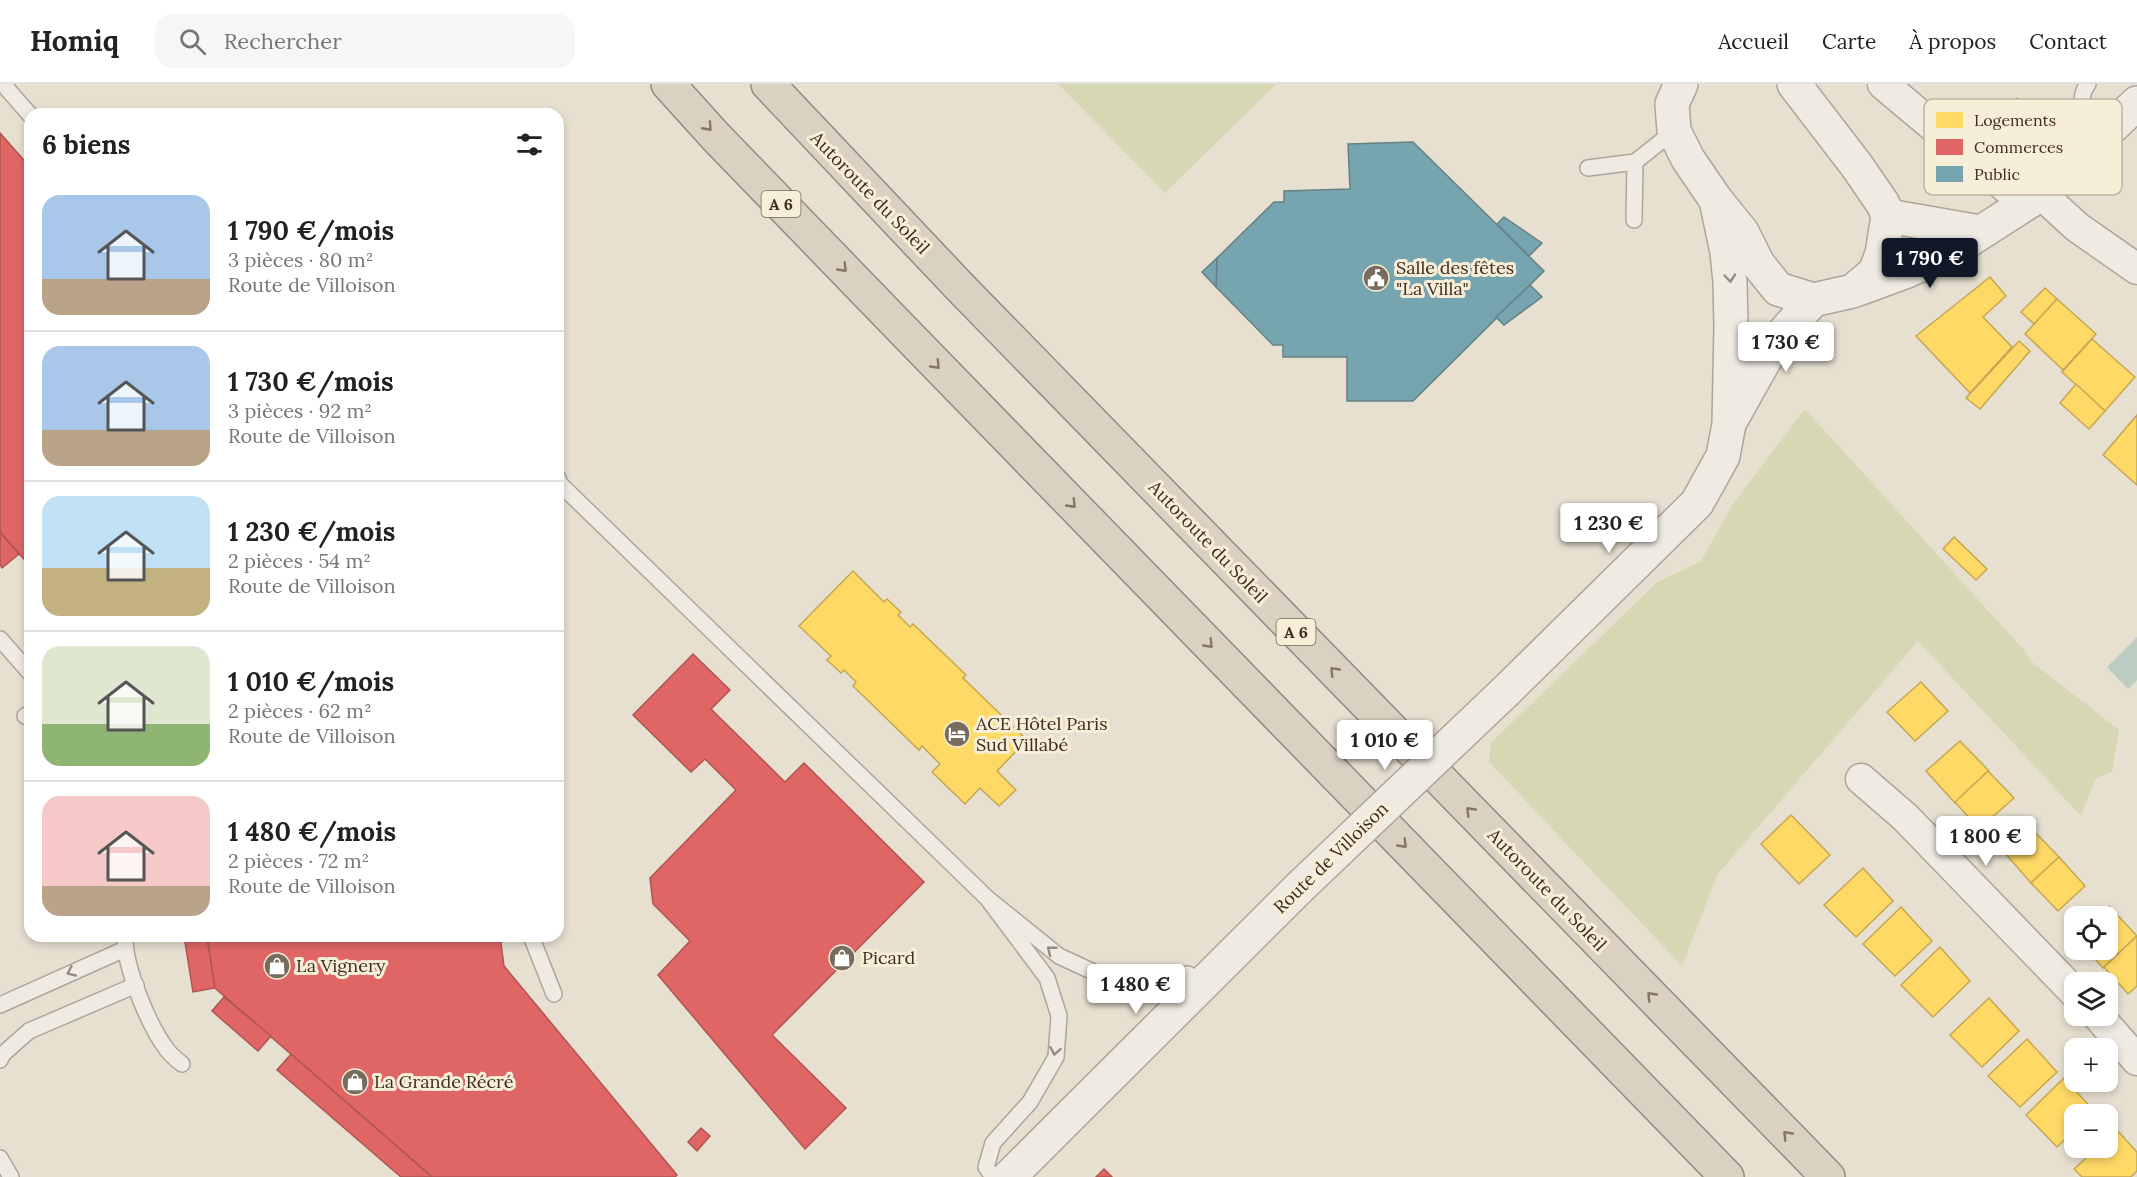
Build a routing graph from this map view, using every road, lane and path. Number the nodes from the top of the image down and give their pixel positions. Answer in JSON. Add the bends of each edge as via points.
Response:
{"nodes":[{"id":1,"x":3,"y":84,"type":"edge"},
{"id":2,"x":668,"y":84,"type":"edge"},
{"id":3,"x":768,"y":84,"type":"edge"},
{"id":4,"x":1794,"y":84,"type":"edge"},
{"id":5,"x":1883,"y":84,"type":"edge"},
{"id":6,"x":2088,"y":84,"type":"edge"},
{"id":7,"x":2082,"y":99,"type":"edge"},
{"id":8,"x":1675,"y":101,"type":"edge"},
{"id":9,"x":2137,"y":103,"type":"edge"},
{"id":10,"x":24,"y":108,"type":"edge"},
{"id":11,"x":1924,"y":115,"type":"edge"},
{"id":12,"x":2122,"y":117,"type":"edge"},
{"id":13,"x":1635,"y":162,"type":"junction"},
{"id":14,"x":1588,"y":168,"type":"dead end"},
{"id":15,"x":2029,"y":195,"type":"edge"},
{"id":16,"x":2038,"y":195,"type":"edge"},
{"id":17,"x":2034,"y":199,"type":"junction"},
{"id":18,"x":1716,"y":200,"type":"junction"},
{"id":19,"x":1888,"y":216,"type":"junction"},
{"id":20,"x":1634,"y":220,"type":"dead end"},
{"id":21,"x":1980,"y":232,"type":"junction"},
{"id":22,"x":2137,"y":269,"type":"edge"},
{"id":23,"x":1852,"y":291,"type":"junction"},
{"id":24,"x":1813,"y":300,"type":"junction"},
{"id":25,"x":1729,"y":424,"type":"junction"},
{"id":26,"x":564,"y":488,"type":"edge"},
{"id":27,"x":0,"y":639,"type":"edge"},
{"id":28,"x":24,"y":666,"type":"edge"},
{"id":29,"x":1862,"y":779,"type":"dead end"},
{"id":30,"x":987,"y":898,"type":"junction"},
{"id":31,"x":125,"y":942,"type":"edge"},
{"id":32,"x":533,"y":942,"type":"edge"},
{"id":33,"x":2064,"y":982,"type":"edge"},
{"id":34,"x":1204,"y":983,"type":"junction"},
{"id":35,"x":136,"y":985,"type":"junction"},
{"id":36,"x":554,"y":994,"type":"dead end"},
{"id":37,"x":0,"y":1005,"type":"edge"},
{"id":38,"x":2107,"y":1026,"type":"edge"},
{"id":39,"x":0,"y":1060,"type":"edge"},
{"id":40,"x":2137,"y":1060,"type":"edge"},
{"id":41,"x":182,"y":1064,"type":"dead end"},
{"id":42,"x":0,"y":1158,"type":"edge"},
{"id":43,"x":11,"y":1177,"type":"edge"},
{"id":44,"x":993,"y":1177,"type":"edge"},
{"id":45,"x":1009,"y":1177,"type":"edge"},
{"id":46,"x":1727,"y":1177,"type":"edge"},
{"id":47,"x":1827,"y":1177,"type":"edge"}],
"edges":[{"from":1,"to":10,"type":"lane"},
{"from":2,"to":46,"type":"highway","number":"A 6","one_way":true},
{"from":47,"to":3,"type":"highway","name":"Autoroute du Soleil","number":"A 6","one_way":true,"via":[[958,285]]},
{"from":4,"to":19,"type":"street","via":[[1857,166]]},
{"from":5,"to":11,"type":"street"},
{"from":6,"to":7,"type":"lane"},
{"from":8,"to":13,"type":"lane"},
{"from":8,"to":18,"type":"street","via":[[1688,159]]},
{"from":9,"to":12,"type":"street"},
{"from":13,"to":14,"type":"lane"},
{"from":13,"to":20,"type":"lane"},
{"from":15,"to":17,"type":"street"},
{"from":16,"to":17,"type":"street"},
{"from":17,"to":21,"type":"street"},
{"from":17,"to":22,"type":"street"},
{"from":18,"to":24,"type":"street","via":[[1742,232],[1758,264],[1778,289]]},
{"from":18,"to":25,"type":"street","name":"Route de Villoison","one_way":true,"via":[[1730,282]]},
{"from":19,"to":21,"type":"street"},
{"from":19,"to":23,"type":"street","via":[[1875,272]]},
{"from":21,"to":23,"type":"street","via":[[1952,251]]},
{"from":23,"to":24,"type":"street"},
{"from":24,"to":25,"type":"street","name":"Route de Villoison","via":[[1773,345]]},
{"from":25,"to":34,"type":"street","name":"Route de Villoison","bridge":true,"via":[[1723,456],[1698,503]]},
{"from":26,"to":30,"type":"lane"},
{"from":27,"to":28,"type":"lane"},
{"from":29,"to":33,"type":"street","via":[[1905,817]]},
{"from":34,"to":30,"type":"lane","one_way":true,"via":[[1188,974],[1131,983],[1102,976],[1059,957]]},
{"from":30,"to":44,"type":"lane","one_way":true,"via":[[1047,978],[1059,1016],[1056,1057],[1030,1102],[993,1143],[986,1167]]},
{"from":31,"to":35,"type":"lane"},
{"from":31,"to":37,"type":"lane","one_way":true},
{"from":32,"to":36,"type":"lane"},
{"from":34,"to":45,"type":"street","name":"Route de Villoison"},
{"from":35,"to":39,"type":"lane","via":[[29,1031]]},
{"from":35,"to":41,"type":"lane","via":[[158,1036]]},
{"from":38,"to":40,"type":"street"},
{"from":42,"to":43,"type":"lane"}]}
